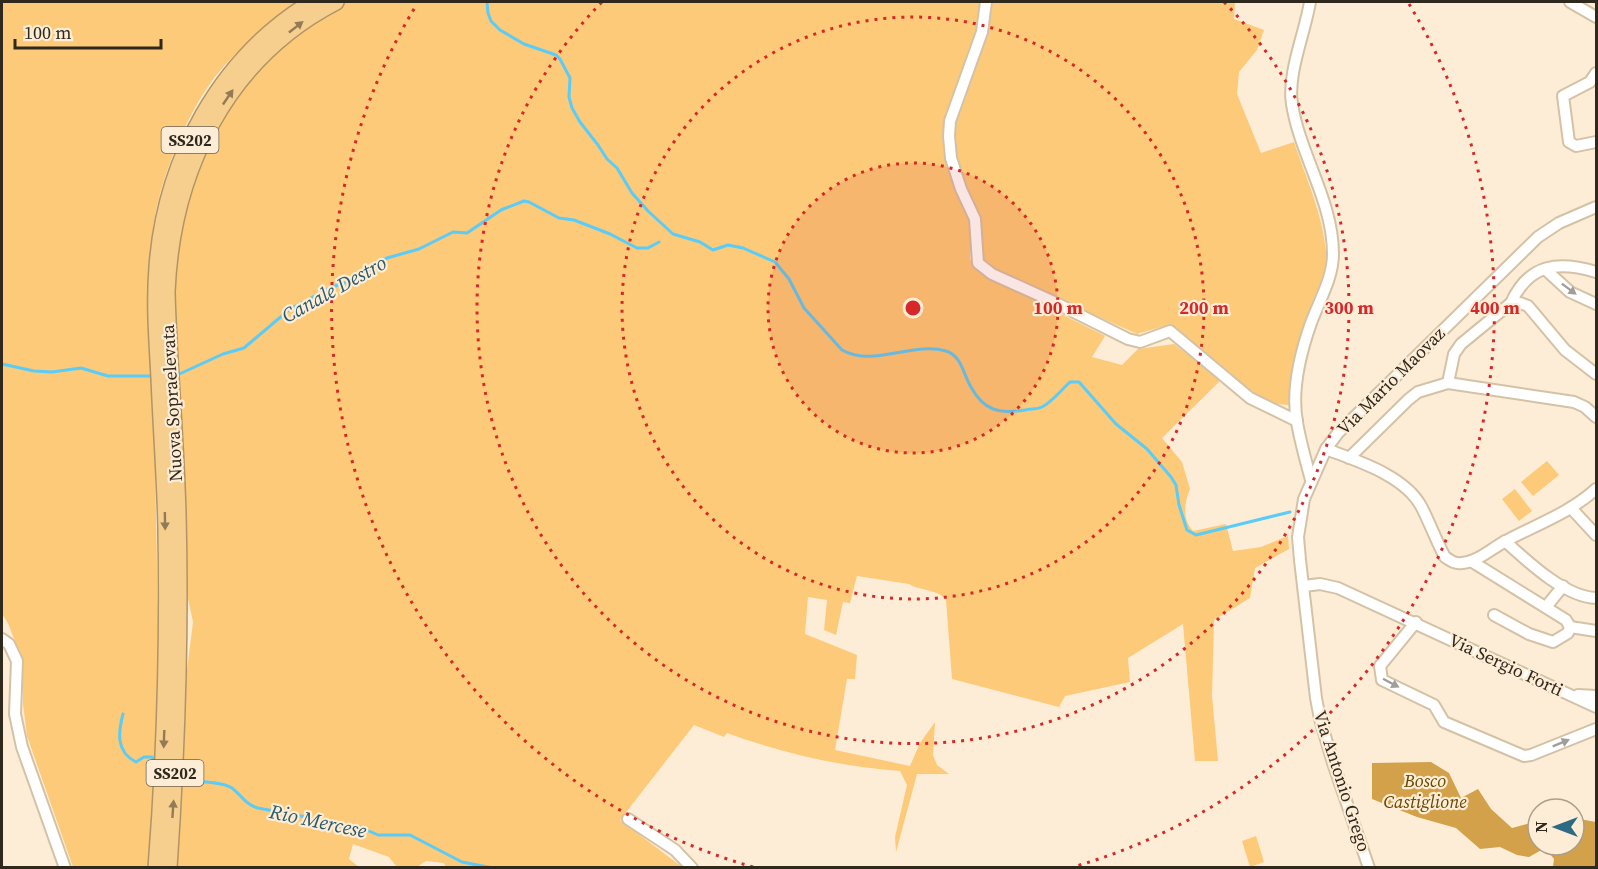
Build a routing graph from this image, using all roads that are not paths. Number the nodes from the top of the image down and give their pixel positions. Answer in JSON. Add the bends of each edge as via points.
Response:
{"nodes":[{"id":1,"x":312,"y":2,"type":"edge"},
{"id":2,"x":336,"y":2,"type":"edge"},
{"id":3,"x":986,"y":2,"type":"edge"},
{"id":4,"x":1310,"y":2,"type":"edge"},
{"id":5,"x":1570,"y":2,"type":"edge"},
{"id":6,"x":1596,"y":17,"type":"edge"},
{"id":7,"x":255,"y":54,"type":"junction"},
{"id":8,"x":1596,"y":73,"type":"edge"},
{"id":9,"x":1596,"y":142,"type":"edge"},
{"id":10,"x":1596,"y":207,"type":"edge"},
{"id":11,"x":1545,"y":269,"type":"junction"},
{"id":12,"x":1596,"y":272,"type":"edge"},
{"id":13,"x":1511,"y":303,"type":"junction"},
{"id":14,"x":1596,"y":304,"type":"edge"},
{"id":15,"x":1596,"y":374,"type":"edge"},
{"id":16,"x":1448,"y":383,"type":"junction"},
{"id":17,"x":1596,"y":417,"type":"edge"},
{"id":18,"x":1297,"y":421,"type":"junction"},
{"id":19,"x":1326,"y":449,"type":"junction"},
{"id":20,"x":1349,"y":458,"type":"junction"},
{"id":21,"x":1311,"y":480,"type":"junction"},
{"id":22,"x":1596,"y":489,"type":"edge"},
{"id":23,"x":1571,"y":508,"type":"junction"},
{"id":24,"x":1596,"y":535,"type":"edge"},
{"id":25,"x":1505,"y":541,"type":"junction"},
{"id":26,"x":1471,"y":561,"type":"junction"},
{"id":27,"x":1304,"y":586,"type":"junction"},
{"id":28,"x":1563,"y":586,"type":"junction"},
{"id":29,"x":1596,"y":598,"type":"edge"},
{"id":30,"x":1546,"y":607,"type":"junction"},
{"id":31,"x":1494,"y":615,"type":"dead end"},
{"id":32,"x":1416,"y":622,"type":"junction"},
{"id":33,"x":1570,"y":627,"type":"junction"},
{"id":34,"x":1596,"y":631,"type":"edge"},
{"id":35,"x":2,"y":639,"type":"edge"},
{"id":36,"x":172,"y":680,"type":"junction"},
{"id":37,"x":1568,"y":694,"type":"junction"},
{"id":38,"x":1596,"y":696,"type":"edge"},
{"id":39,"x":1596,"y":707,"type":"edge"},
{"id":40,"x":1596,"y":729,"type":"edge"},
{"id":41,"x":628,"y":819,"type":"dead end"},
{"id":42,"x":65,"y":867,"type":"edge"},
{"id":43,"x":156,"y":867,"type":"edge"},
{"id":44,"x":169,"y":867,"type":"edge"},
{"id":45,"x":692,"y":867,"type":"edge"},
{"id":46,"x":1369,"y":867,"type":"edge"}],
"edges":[{"from":1,"to":7,"type":"highway","name":"Nuova Sopraelevata","number":"SS202","via":[[294,12]]},
{"from":7,"to":2,"type":"highway","name":"Nuova Sopraelevata","number":"SS202","one_way":true},
{"from":3,"to":18,"type":"street","via":[[982,32],[950,121],[949,136],[955,172],[975,219],[978,263],[992,274],[1128,339],[1140,342],[1170,331],[1250,398]]},
{"from":4,"to":18,"type":"street","via":[[1294,63],[1291,102],[1316,177],[1333,253],[1332,268],[1301,351]]},
{"from":5,"to":6,"type":"street"},
{"from":7,"to":36,"type":"highway","name":"Nuova Sopraelevata","number":"SS202","via":[[228,75],[196,127],[173,182],[165,247],[169,462],[178,568]]},
{"from":8,"to":9,"type":"street","via":[[1590,82],[1563,96],[1569,142],[1576,146]]},
{"from":10,"to":19,"type":"street","name":"Via Mario Maovaz","via":[[1559,223],[1521,252]]},
{"from":11,"to":12,"type":"street","via":[[1573,266]]},
{"from":11,"to":13,"type":"street","via":[[1524,283]]},
{"from":11,"to":14,"type":"street","one_way":true,"via":[[1570,292]]},
{"from":13,"to":15,"type":"street","via":[[1528,306],[1565,350]]},
{"from":13,"to":16,"type":"street","via":[[1461,344],[1454,354]]},
{"from":16,"to":17,"type":"street","via":[[1574,402]]},
{"from":16,"to":20,"type":"street","via":[[1418,392]]},
{"from":18,"to":21,"type":"street"},
{"from":19,"to":20,"type":"street"},
{"from":19,"to":21,"type":"street","name":"Via Mario Maovaz"},
{"from":20,"to":26,"type":"street","via":[[1400,483],[1420,505],[1445,557],[1453,562]]},
{"from":21,"to":27,"type":"street","name":"Via Mario Maovaz","via":[[1299,537]]},
{"from":22,"to":23,"type":"street"},
{"from":23,"to":24,"type":"street"},
{"from":23,"to":25,"type":"street"},
{"from":25,"to":26,"type":"street"},
{"from":25,"to":28,"type":"street"},
{"from":26,"to":30,"type":"street"},
{"from":27,"to":32,"type":"street","name":"Via Sergio Forti","via":[[1338,588]]},
{"from":27,"to":46,"type":"street","name":"Via Antonio Grego","via":[[1320,719]]},
{"from":28,"to":29,"type":"street","via":[[1578,595]]},
{"from":28,"to":30,"type":"street"},
{"from":30,"to":33,"type":"street"},
{"from":31,"to":33,"type":"street","via":[[1553,642],[1568,633]]},
{"from":32,"to":37,"type":"street","name":"Via Sergio Forti"},
{"from":32,"to":40,"type":"street","one_way":true,"via":[[1380,666],[1382,680],[1434,705],[1444,722],[1524,756]]},
{"from":33,"to":34,"type":"street"},
{"from":35,"to":42,"type":"street","via":[[17,661],[15,714],[22,747]]},
{"from":36,"to":43,"type":"highway","name":"Nuova Sopraelevata","number":"SS202","one_way":true},
{"from":44,"to":36,"type":"highway","name":"Nuova Sopraelevata","number":"SS202","one_way":true,"via":[[175,780]]},
{"from":37,"to":38,"type":"street"},
{"from":37,"to":39,"type":"street","name":"Via Sergio Forti"},
{"from":41,"to":45,"type":"street","via":[[675,850]]}]}
